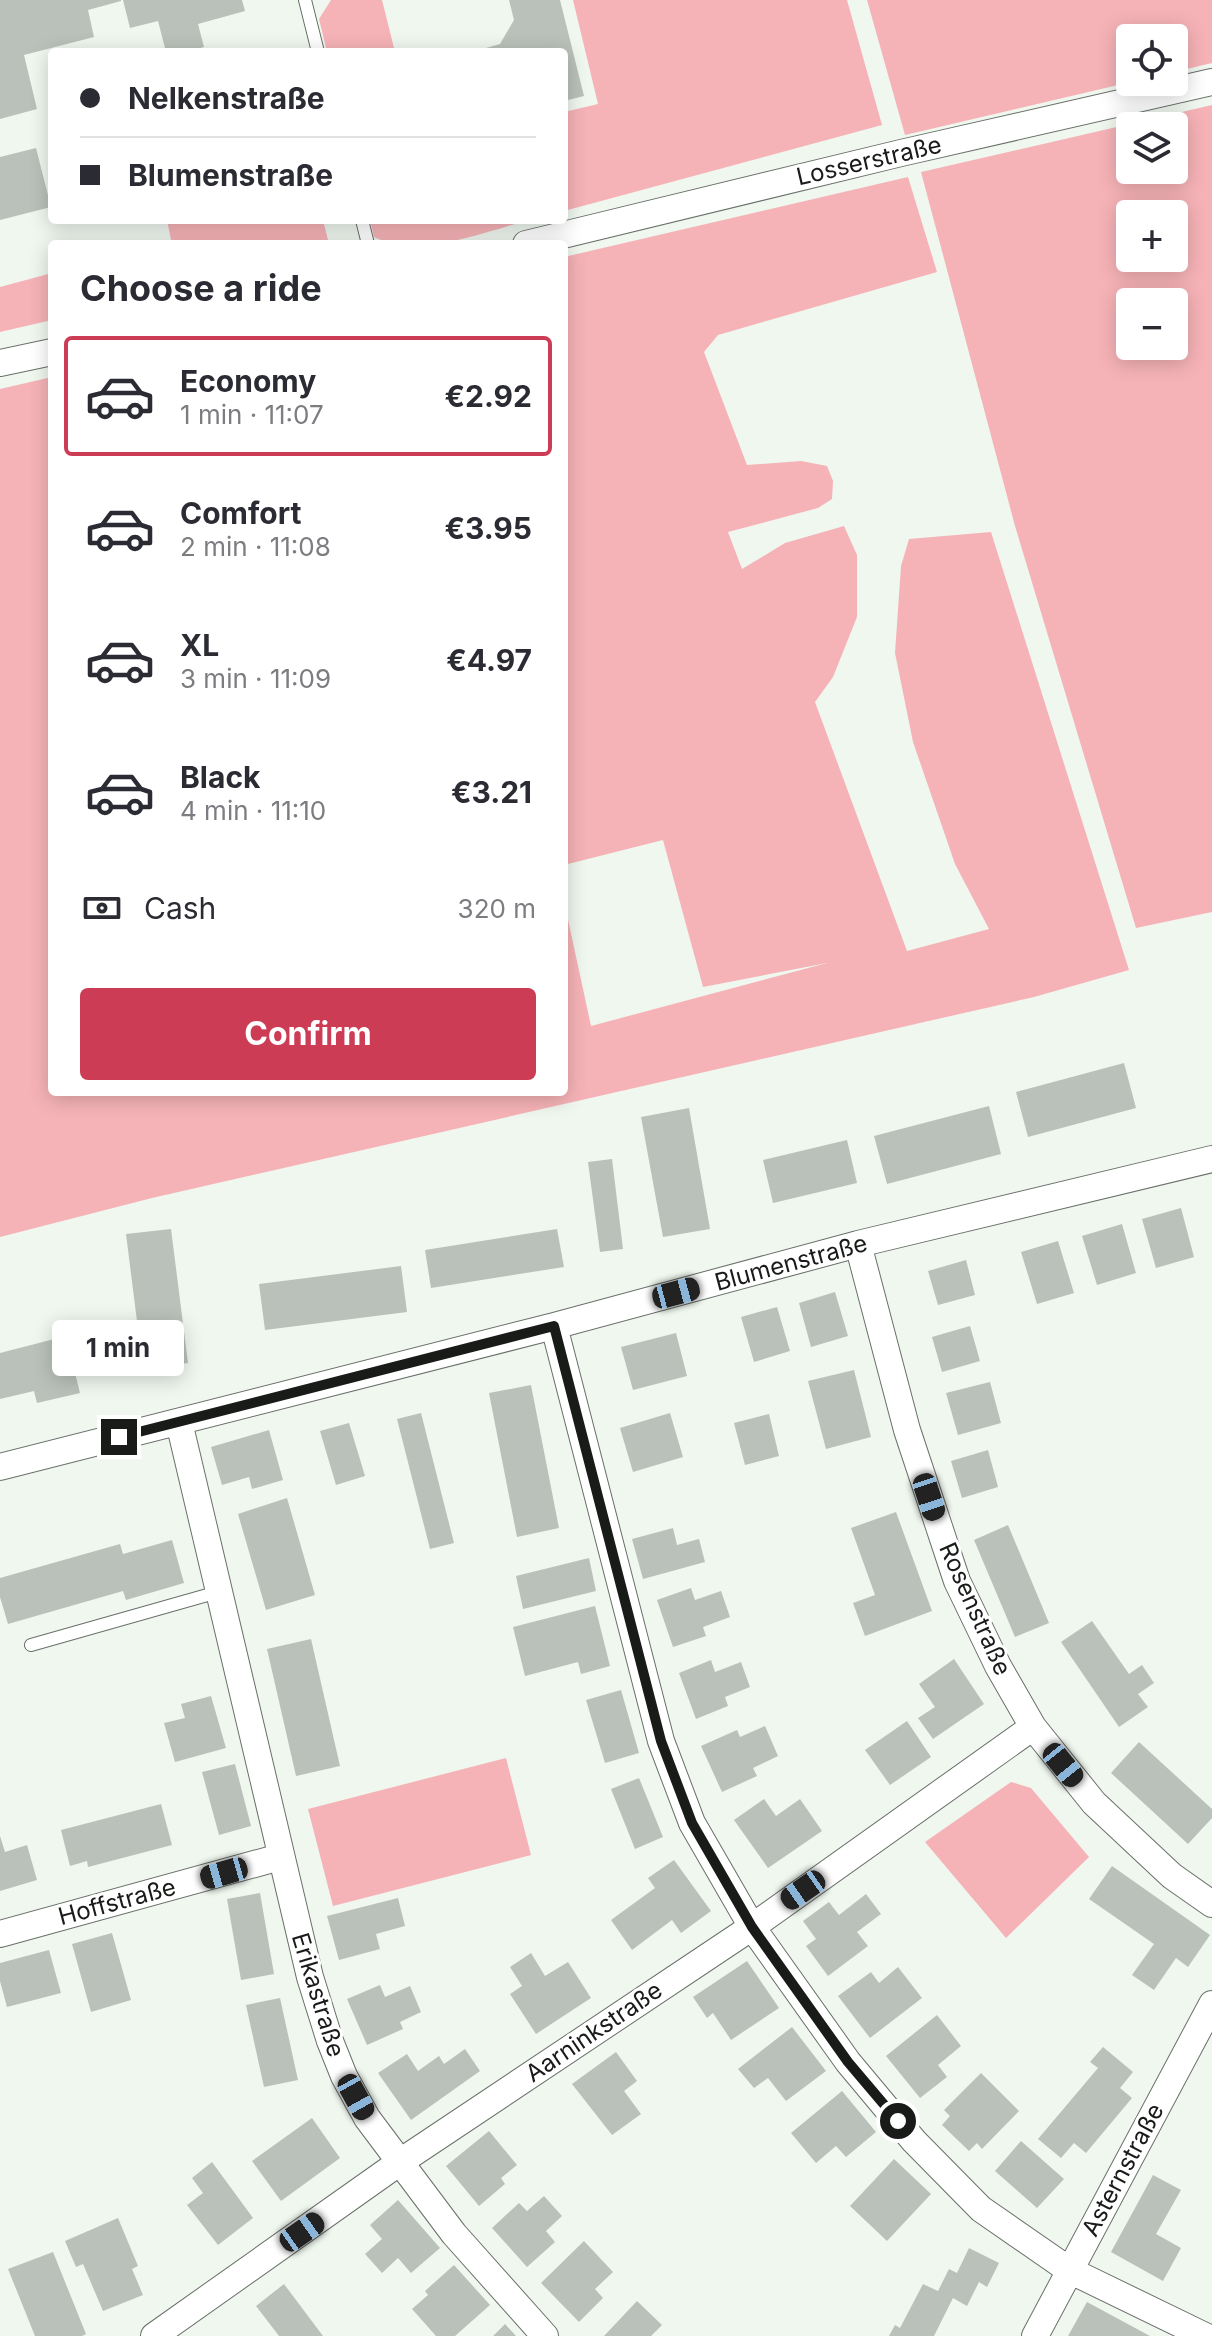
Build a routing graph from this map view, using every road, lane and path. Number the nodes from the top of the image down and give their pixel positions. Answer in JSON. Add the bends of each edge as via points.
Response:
{"nodes":[{"id":1,"x":305,"y":0,"type":"edge"},
{"id":2,"x":317,"y":48,"type":"edge"},
{"id":3,"x":1212,"y":82,"type":"edge"},
{"id":4,"x":542,"y":240,"type":"edge"},
{"id":5,"x":48,"y":353,"type":"edge"},
{"id":6,"x":0,"y":363,"type":"edge"},
{"id":7,"x":1212,"y":1159,"type":"edge"},
{"id":8,"x":858,"y":1244,"type":"junction"},
{"id":9,"x":554,"y":1326,"type":"junction"},
{"id":10,"x":179,"y":1422,"type":"junction"},
{"id":11,"x":0,"y":1467,"type":"edge"},
{"id":12,"x":218,"y":1592,"type":"junction"},
{"id":13,"x":31,"y":1645,"type":"dead end"},
{"id":14,"x":1033,"y":1727,"type":"junction"},
{"id":15,"x":280,"y":1857,"type":"junction"},
{"id":16,"x":1212,"y":1904,"type":"edge"},
{"id":17,"x":752,"y":1927,"type":"junction"},
{"id":18,"x":0,"y":1934,"type":"edge"},
{"id":19,"x":1212,"y":2004,"type":"edge"},
{"id":20,"x":400,"y":2162,"type":"junction"},
{"id":21,"x":1069,"y":2270,"type":"junction"},
{"id":22,"x":154,"y":2336,"type":"edge"},
{"id":23,"x":545,"y":2336,"type":"edge"},
{"id":24,"x":1035,"y":2336,"type":"edge"},
{"id":25,"x":1205,"y":2336,"type":"edge"}],
"edges":[{"from":1,"to":2,"type":"lane"},
{"from":3,"to":4,"type":"street","name":"Losserstraße"},
{"from":5,"to":6,"type":"street"},
{"from":7,"to":8,"type":"street","name":"Blumenstraße"},
{"from":8,"to":9,"type":"street","name":"Blumenstraße"},
{"from":8,"to":14,"type":"street","name":"Rosenstraße","via":[[907,1430],[957,1581]]},
{"from":9,"to":10,"type":"street","name":"Blumenstraße"},
{"from":9,"to":17,"type":"street","via":[[661,1741],[692,1823]]},
{"from":10,"to":11,"type":"street","name":"Blumenstraße"},
{"from":10,"to":12,"type":"street","name":"Erikastraße"},
{"from":12,"to":13,"type":"lane"},
{"from":12,"to":15,"type":"street","name":"Erikastraße"},
{"from":14,"to":16,"type":"street","name":"Rosenstraße","via":[[1094,1803],[1172,1876]]},
{"from":14,"to":17,"type":"street","name":"Aarninkstraße"},
{"from":15,"to":18,"type":"street","name":"Hoffstraße"},
{"from":15,"to":20,"type":"street","name":"Erikastraße","via":[[310,1977],[344,2076]]},
{"from":17,"to":20,"type":"street","name":"Aarninkstraße"},
{"from":17,"to":21,"type":"street","via":[[848,2062],[914,2141],[981,2209]]},
{"from":19,"to":21,"type":"street","name":"Asternstraße"},
{"from":20,"to":22,"type":"street","name":"Aarninkstraße"},
{"from":20,"to":23,"type":"street","name":"Erikastraße","via":[[454,2234]]},
{"from":21,"to":24,"type":"street","name":"Asternstraße"},
{"from":21,"to":25,"type":"street"}]}
